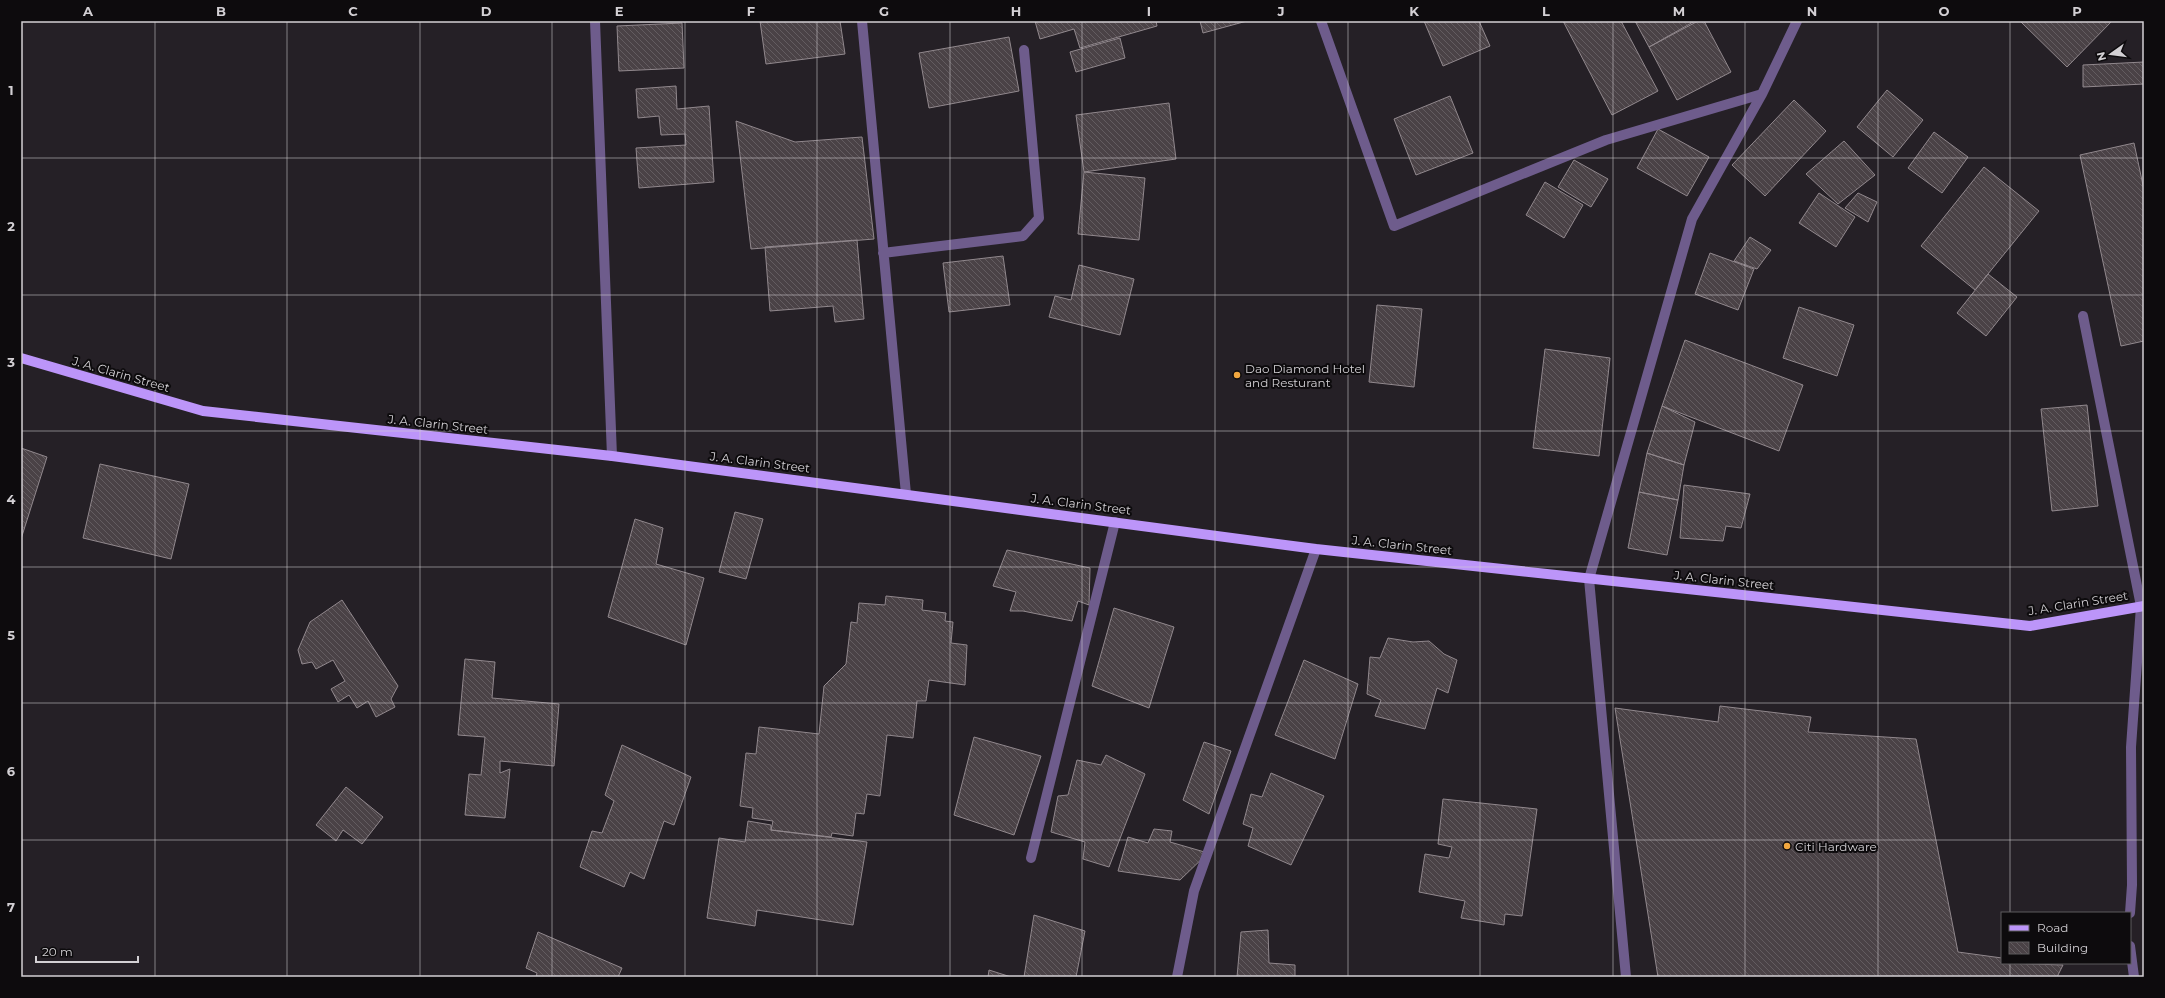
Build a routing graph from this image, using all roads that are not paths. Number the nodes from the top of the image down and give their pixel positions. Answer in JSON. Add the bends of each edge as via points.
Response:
{"nodes":[{"id":1,"x":595,"y":21,"type":"edge"},
{"id":2,"x":862,"y":21,"type":"edge"},
{"id":3,"x":1321,"y":21,"type":"edge"},
{"id":4,"x":1797,"y":21,"type":"edge"},
{"id":5,"x":1024,"y":50,"type":"dead end"},
{"id":6,"x":1762,"y":94,"type":"junction"},
{"id":7,"x":883,"y":253,"type":"junction"},
{"id":8,"x":2083,"y":316,"type":"dead end"},
{"id":9,"x":21,"y":358,"type":"edge"},
{"id":10,"x":612,"y":456,"type":"junction"},
{"id":11,"x":906,"y":494,"type":"junction"},
{"id":12,"x":1115,"y":522,"type":"junction"},
{"id":13,"x":1316,"y":549,"type":"junction"},
{"id":14,"x":1589,"y":579,"type":"junction"},
{"id":15,"x":2143,"y":606,"type":"edge"},
{"id":16,"x":1031,"y":858,"type":"dead end"},
{"id":17,"x":2130,"y":912,"type":"edge"},
{"id":18,"x":2131,"y":954,"type":"edge"},
{"id":19,"x":1177,"y":977,"type":"edge"},
{"id":20,"x":1626,"y":977,"type":"edge"},
{"id":21,"x":2134,"y":977,"type":"edge"}],
"edges":[{"from":1,"to":10,"type":"street"},
{"from":2,"to":7,"type":"street"},
{"from":3,"to":6,"type":"street","via":[[1394,226],[1606,140]]},
{"from":4,"to":6,"type":"street"},
{"from":5,"to":7,"type":"street","via":[[1039,218],[1023,236]]},
{"from":6,"to":14,"type":"street","via":[[1692,219]]},
{"from":7,"to":11,"type":"street"},
{"from":8,"to":15,"type":"street"},
{"from":9,"to":10,"type":"main road","name":"J. A. Clarin Street","via":[[203,411]]},
{"from":10,"to":11,"type":"main road","name":"J. A. Clarin Street"},
{"from":11,"to":12,"type":"main road","name":"J. A. Clarin Street"},
{"from":12,"to":13,"type":"main road","name":"J. A. Clarin Street"},
{"from":12,"to":16,"type":"street"},
{"from":13,"to":14,"type":"main road","name":"J. A. Clarin Street"},
{"from":13,"to":19,"type":"street","via":[[1194,891]]},
{"from":14,"to":15,"type":"main road","name":"J. A. Clarin Street","via":[[2030,626]]},
{"from":14,"to":20,"type":"street"},
{"from":15,"to":17,"type":"street","via":[[2131,747]]},
{"from":18,"to":21,"type":"street"}]}
